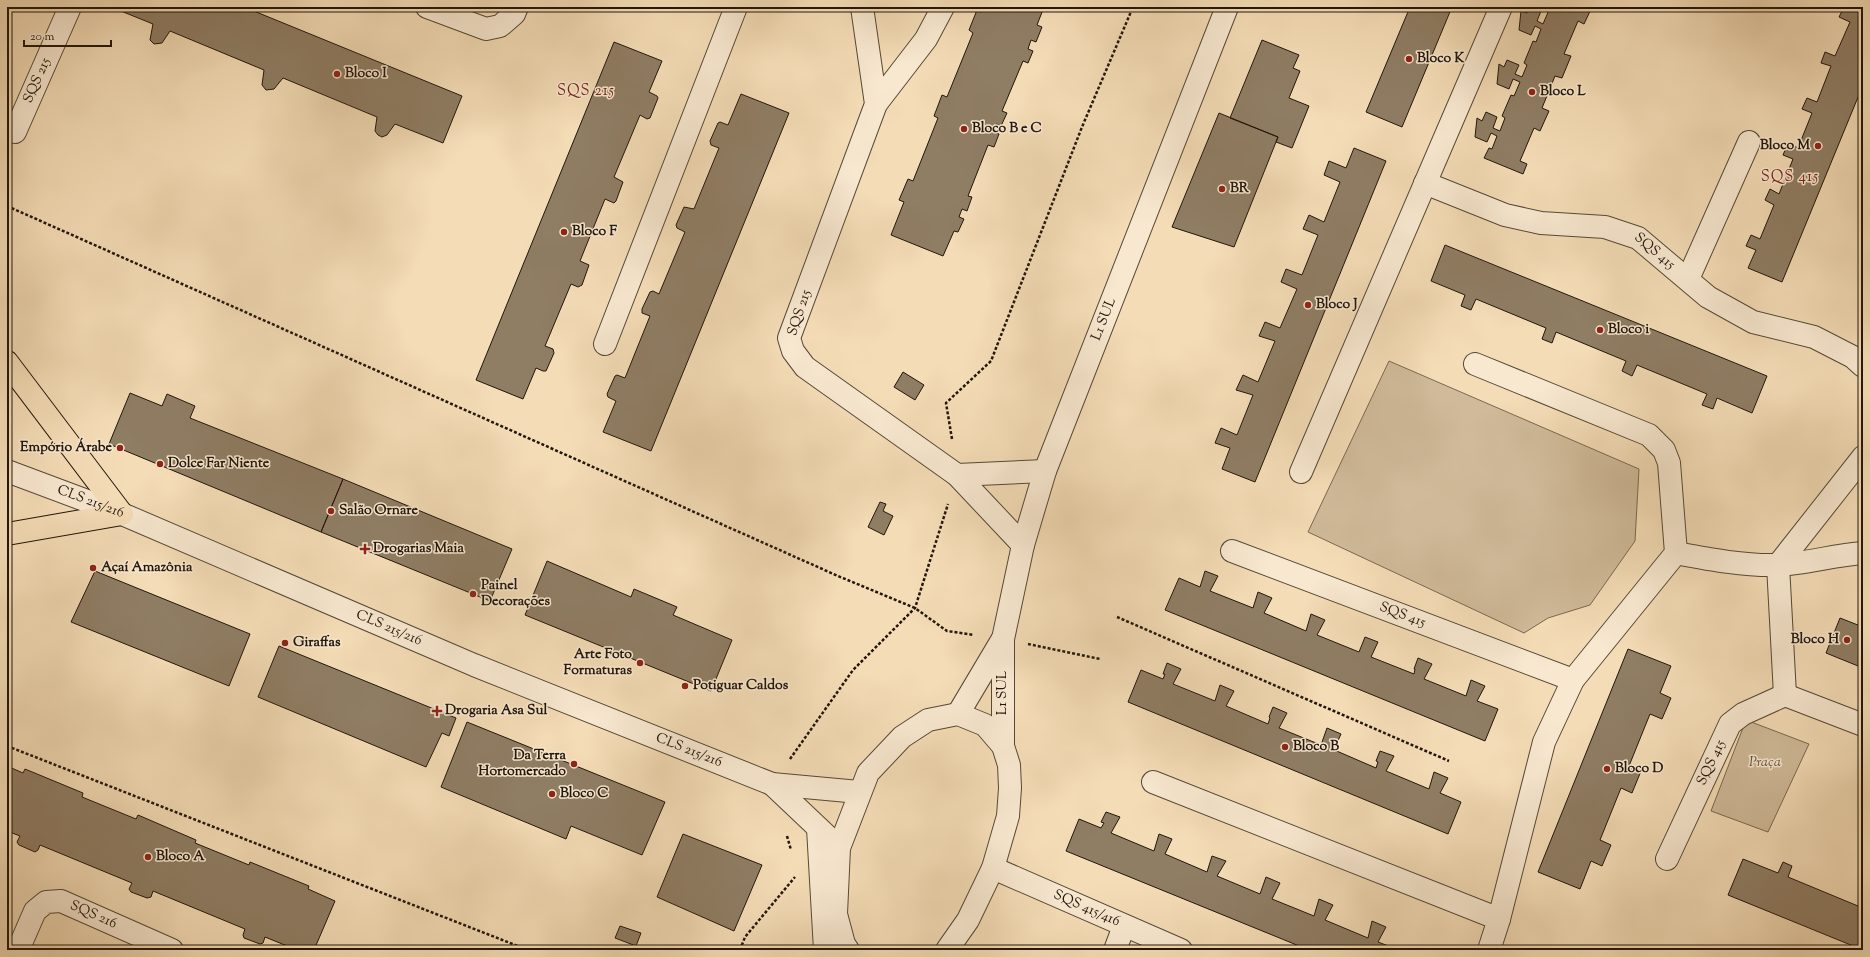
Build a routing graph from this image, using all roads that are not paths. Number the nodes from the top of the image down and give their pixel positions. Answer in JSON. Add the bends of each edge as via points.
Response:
{"nodes":[{"id":1,"x":70,"y":7,"type":"edge"},
{"id":2,"x":427,"y":7,"type":"edge"},
{"id":3,"x":516,"y":7,"type":"edge"},
{"id":4,"x":736,"y":7,"type":"edge"},
{"id":5,"x":862,"y":7,"type":"edge"},
{"id":6,"x":943,"y":7,"type":"edge"},
{"id":7,"x":1227,"y":7,"type":"edge"},
{"id":8,"x":1502,"y":7,"type":"edge"},
{"id":9,"x":876,"y":104,"type":"junction"},
{"id":10,"x":15,"y":132,"type":"dead end"},
{"id":11,"x":1749,"y":142,"type":"dead end"},
{"id":12,"x":1426,"y":183,"type":"junction"},
{"id":13,"x":1688,"y":279,"type":"junction"},
{"id":14,"x":605,"y":344,"type":"dead end"},
{"id":15,"x":7,"y":362,"type":"edge"},
{"id":16,"x":1475,"y":364,"type":"dead end"},
{"id":17,"x":1863,"y":366,"type":"edge"},
{"id":18,"x":1863,"y":457,"type":"edge"},
{"id":19,"x":7,"y":471,"type":"edge"},
{"id":20,"x":1045,"y":471,"type":"junction"},
{"id":21,"x":1301,"y":472,"type":"dead end"},
{"id":22,"x":957,"y":475,"type":"junction"},
{"id":23,"x":122,"y":514,"type":"junction"},
{"id":24,"x":7,"y":534,"type":"edge"},
{"id":25,"x":1023,"y":545,"type":"junction"},
{"id":26,"x":1232,"y":551,"type":"dead end"},
{"id":27,"x":1676,"y":553,"type":"junction"},
{"id":28,"x":1863,"y":553,"type":"edge"},
{"id":29,"x":1778,"y":565,"type":"junction"},
{"id":30,"x":1003,"y":639,"type":"junction"},
{"id":31,"x":1573,"y":680,"type":"junction"},
{"id":32,"x":1785,"y":695,"type":"junction"},
{"id":33,"x":958,"y":714,"type":"junction"},
{"id":34,"x":1863,"y":725,"type":"edge"},
{"id":35,"x":1003,"y":746,"type":"junction"},
{"id":36,"x":1153,"y":782,"type":"dead end"},
{"id":37,"x":772,"y":784,"type":"junction"},
{"id":38,"x":859,"y":792,"type":"junction"},
{"id":39,"x":818,"y":828,"type":"junction"},
{"id":40,"x":839,"y":848,"type":"junction"},
{"id":41,"x":1667,"y":859,"type":"dead end"},
{"id":42,"x":993,"y":868,"type":"junction"},
{"id":43,"x":1499,"y":919,"type":"junction"},
{"id":44,"x":1124,"y":926,"type":"junction"},
{"id":45,"x":18,"y":950,"type":"edge"},
{"id":46,"x":170,"y":950,"type":"edge"},
{"id":47,"x":825,"y":950,"type":"edge"},
{"id":48,"x":848,"y":950,"type":"edge"},
{"id":49,"x":947,"y":950,"type":"edge"},
{"id":50,"x":1115,"y":950,"type":"edge"},
{"id":51,"x":1181,"y":950,"type":"edge"},
{"id":52,"x":1489,"y":950,"type":"edge"}],
"edges":[{"from":1,"to":10,"type":"street","name":"SQS 215"},
{"from":2,"to":3,"type":"street","via":[[486,29],[500,26],[514,14]]},
{"from":4,"to":14,"type":"street"},
{"from":5,"to":9,"type":"street","name":"SQS 215"},
{"from":6,"to":9,"type":"street","name":"SQS 215","via":[[926,38]]},
{"from":7,"to":20,"type":"street","name":"L1 SUL"},
{"from":8,"to":12,"type":"street"},
{"from":9,"to":22,"type":"street","name":"SQS 215","via":[[789,338],[793,351],[805,367]]},
{"from":11,"to":13,"type":"street"},
{"from":12,"to":13,"type":"street","name":"SQS 415","via":[[1505,215],[1541,223],[1605,227],[1638,238]]},
{"from":12,"to":21,"type":"street"},
{"from":13,"to":17,"type":"street","name":"SQS 415","via":[[1708,297],[1753,322],[1814,337],[1853,357]]},
{"from":15,"to":23,"type":"main road"},
{"from":16,"to":27,"type":"street","via":[[1649,435],[1664,450],[1669,463]]},
{"from":18,"to":29,"type":"street"},
{"from":19,"to":23,"type":"street","name":"CLS 215/216"},
{"from":20,"to":22,"type":"street"},
{"from":20,"to":25,"type":"street","name":"L1 SUL"},
{"from":22,"to":25,"type":"street","name":"SQS 215"},
{"from":23,"to":24,"type":"main road"},
{"from":23,"to":37,"type":"street","name":"CLS 215/216","via":[[474,665]]},
{"from":25,"to":30,"type":"street","name":"L1 SUL"},
{"from":26,"to":31,"type":"street","name":"SQS 415"},
{"from":27,"to":29,"type":"street","via":[[1714,560]]},
{"from":27,"to":31,"type":"street"},
{"from":28,"to":29,"type":"street"},
{"from":29,"to":32,"type":"street"},
{"from":30,"to":33,"type":"street","name":"L1 SUL"},
{"from":30,"to":35,"type":"street","name":"L1 SUL"},
{"from":31,"to":43,"type":"street","via":[[1544,742]]},
{"from":32,"to":34,"type":"street"},
{"from":32,"to":41,"type":"street","name":"SQS 415","via":[[1743,714],[1730,724]]},
{"from":33,"to":35,"type":"street","via":[[985,725]]},
{"from":33,"to":38,"type":"street","via":[[928,720],[902,737],[868,773]]},
{"from":35,"to":42,"type":"street","via":[[1009,765],[1008,816]]},
{"from":36,"to":43,"type":"street"},
{"from":37,"to":38,"type":"street","name":"CLS 215/216"},
{"from":37,"to":39,"type":"street","name":"CLS 215/216"},
{"from":38,"to":40,"type":"street"},
{"from":39,"to":40,"type":"street","name":"CLS 215/216"},
{"from":39,"to":47,"type":"street"},
{"from":40,"to":48,"type":"street","via":[[836,914]]},
{"from":42,"to":44,"type":"street","name":"SQS 415/416"},
{"from":42,"to":49,"type":"street","via":[[968,920]]},
{"from":43,"to":52,"type":"street"},
{"from":44,"to":50,"type":"street"},
{"from":44,"to":51,"type":"street","name":"SQS 415/416"},
{"from":45,"to":46,"type":"street","name":"SQS 216","via":[[35,911],[46,902],[61,901]]}]}
